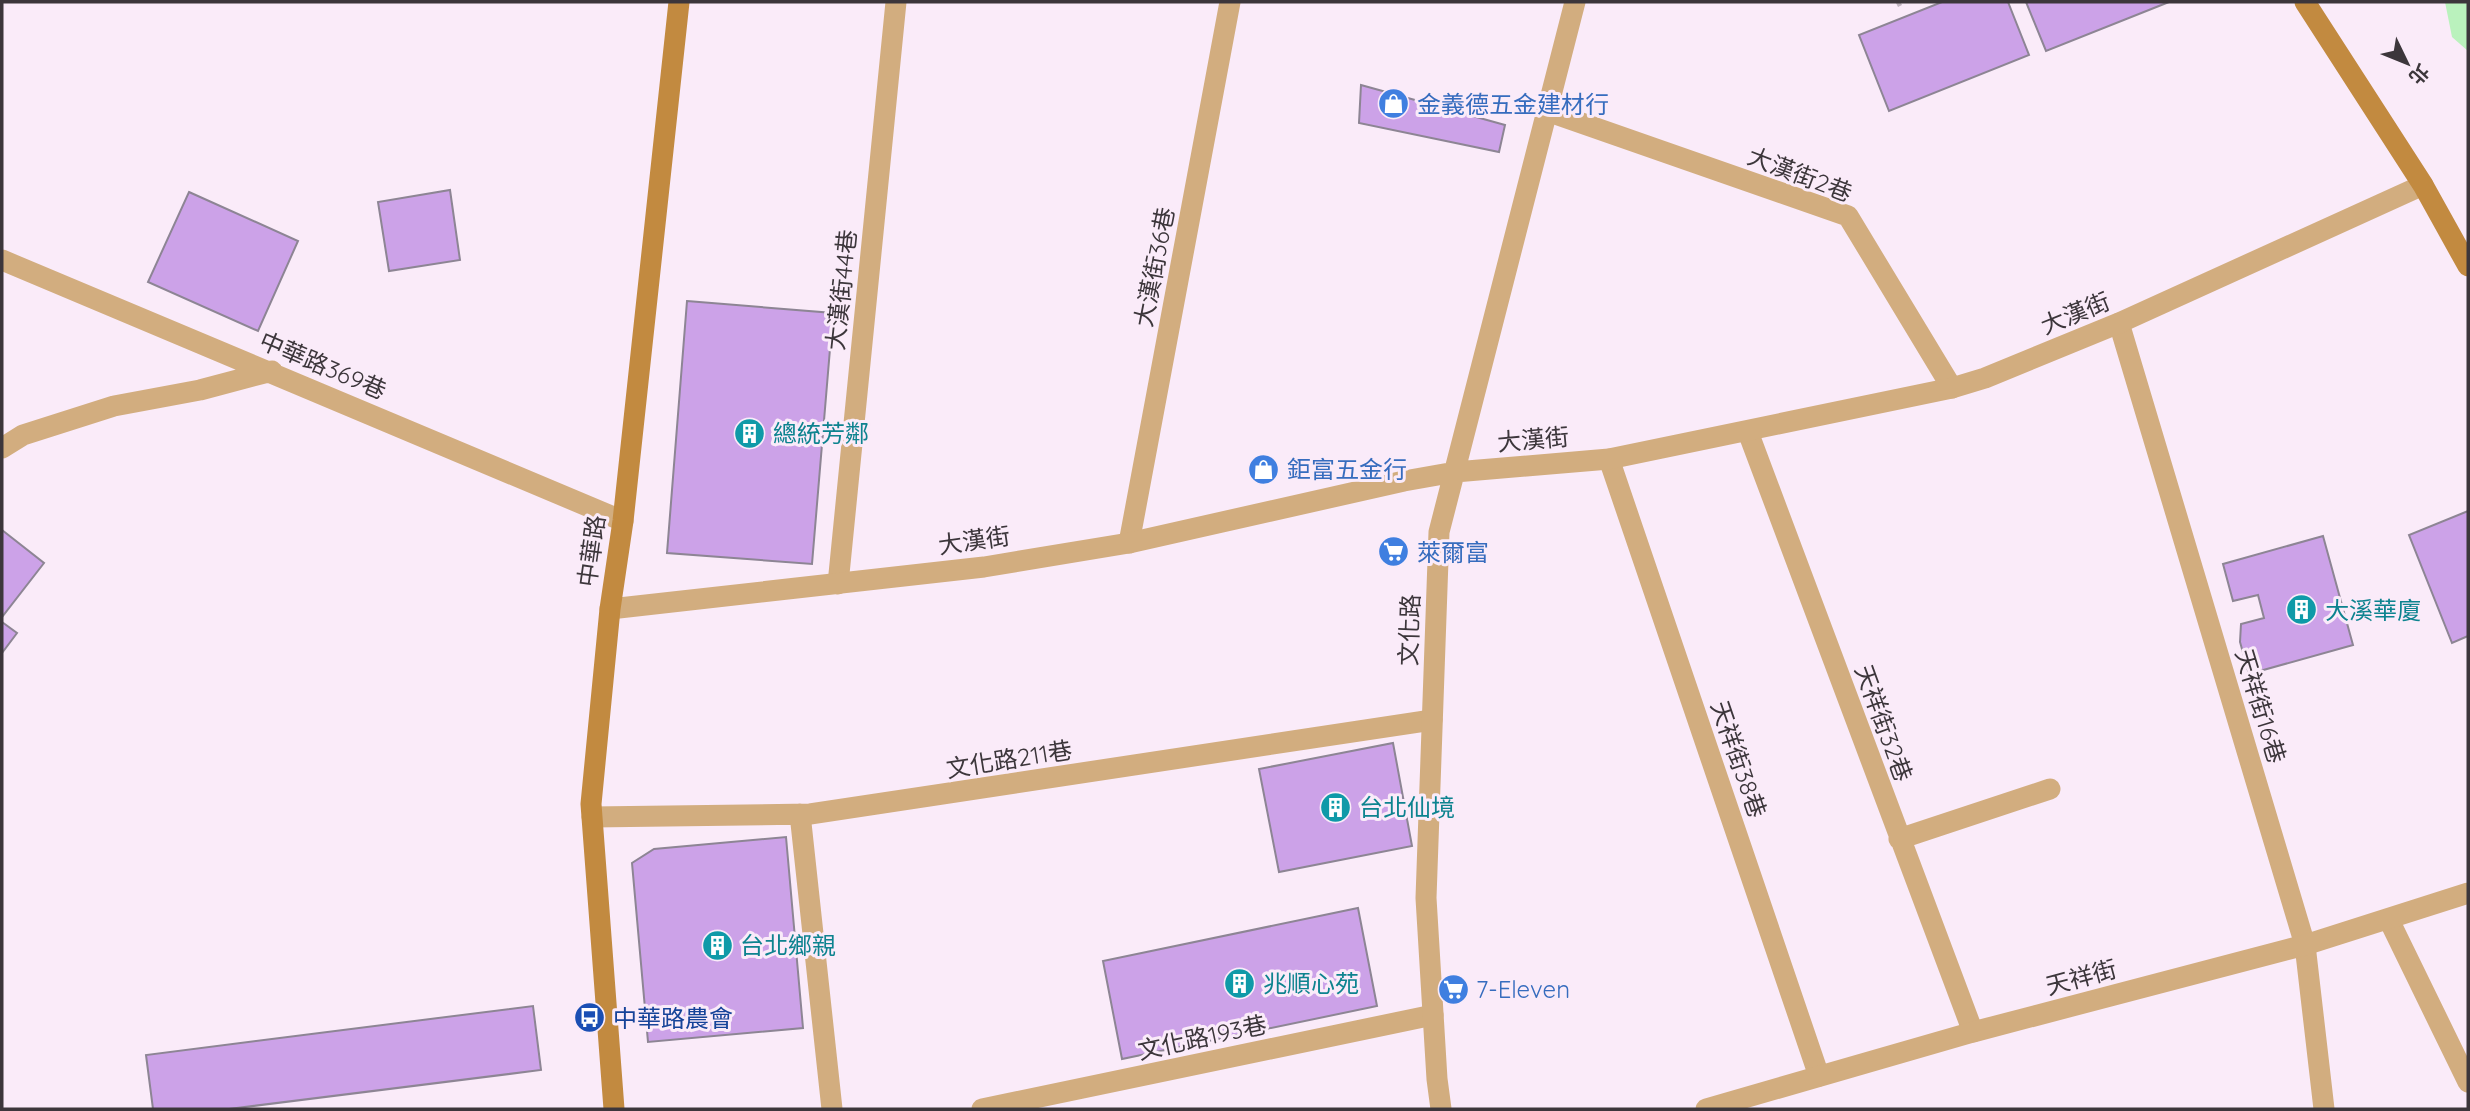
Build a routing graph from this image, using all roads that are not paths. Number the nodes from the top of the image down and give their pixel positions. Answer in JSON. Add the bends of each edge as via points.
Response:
{"nodes":[{"id":1,"x":679,"y":2,"type":"edge"},
{"id":2,"x":896,"y":2,"type":"edge"},
{"id":3,"x":1230,"y":2,"type":"edge"},
{"id":4,"x":1575,"y":2,"type":"edge"},
{"id":5,"x":2305,"y":2,"type":"edge"},
{"id":6,"x":1546,"y":111,"type":"junction"},
{"id":7,"x":2423,"y":186,"type":"junction"},
{"id":8,"x":2,"y":260,"type":"edge"},
{"id":9,"x":2468,"y":266,"type":"edge"},
{"id":10,"x":2119,"y":323,"type":"junction"},
{"id":11,"x":272,"y":371,"type":"junction"},
{"id":12,"x":1952,"y":388,"type":"junction"},
{"id":13,"x":1748,"y":432,"type":"junction"},
{"id":14,"x":2,"y":448,"type":"edge"},
{"id":15,"x":1609,"y":459,"type":"junction"},
{"id":16,"x":1455,"y":472,"type":"junction"},
{"id":17,"x":623,"y":521,"type":"junction"},
{"id":18,"x":1129,"y":543,"type":"junction"},
{"id":19,"x":838,"y":584,"type":"junction"},
{"id":20,"x":610,"y":610,"type":"junction"},
{"id":21,"x":1432,"y":720,"type":"junction"},
{"id":22,"x":2050,"y":789,"type":"dead end"},
{"id":23,"x":800,"y":814,"type":"junction"},
{"id":24,"x":592,"y":817,"type":"junction"},
{"id":25,"x":1899,"y":839,"type":"junction"},
{"id":26,"x":2468,"y":893,"type":"edge"},
{"id":27,"x":2389,"y":920,"type":"junction"},
{"id":28,"x":2305,"y":946,"type":"junction"},
{"id":29,"x":1433,"y":1016,"type":"junction"},
{"id":30,"x":1973,"y":1032,"type":"junction"},
{"id":31,"x":1819,"y":1076,"type":"junction"},
{"id":32,"x":2468,"y":1082,"type":"edge"},
{"id":33,"x":614,"y":1109,"type":"edge"},
{"id":34,"x":832,"y":1109,"type":"edge"},
{"id":35,"x":982,"y":1109,"type":"edge"},
{"id":36,"x":1441,"y":1109,"type":"edge"},
{"id":37,"x":1706,"y":1109,"type":"edge"},
{"id":38,"x":2324,"y":1109,"type":"edge"}],
"edges":[{"from":1,"to":17,"type":"street","name":"中華路"},
{"from":2,"to":19,"type":"street","name":"大漢街44巷"},
{"from":3,"to":18,"type":"street","name":"大漢街36巷"},
{"from":4,"to":6,"type":"street","name":"文化路"},
{"from":5,"to":7,"type":"street"},
{"from":6,"to":12,"type":"street","name":"大漢街2巷","via":[[1848,216]]},
{"from":6,"to":16,"type":"street","name":"文化路"},
{"from":7,"to":9,"type":"street"},
{"from":7,"to":10,"type":"street","name":"大漢街"},
{"from":8,"to":11,"type":"street","name":"中華路369巷"},
{"from":10,"to":12,"type":"street","name":"大漢街"},
{"from":10,"to":28,"type":"street","name":"天祥街16巷"},
{"from":11,"to":14,"type":"street","via":[[114,407],[23,435]]},
{"from":11,"to":17,"type":"street","name":"中華路369巷"},
{"from":12,"to":13,"type":"street","name":"大漢街"},
{"from":13,"to":15,"type":"street","name":"大漢街"},
{"from":13,"to":25,"type":"street","name":"天祥街32巷"},
{"from":15,"to":16,"type":"street","name":"大漢街"},
{"from":15,"to":31,"type":"street","name":"天祥街38巷"},
{"from":16,"to":18,"type":"street","name":"大漢街"},
{"from":16,"to":21,"type":"street","name":"文化路","via":[[1439,532]]},
{"from":17,"to":20,"type":"street","name":"中華路"},
{"from":18,"to":19,"type":"street","name":"大漢街","via":[[984,567]]},
{"from":19,"to":20,"type":"street","name":"大漢街"},
{"from":20,"to":24,"type":"street","name":"中華路"},
{"from":21,"to":23,"type":"street","name":"文化路211巷"},
{"from":21,"to":29,"type":"street","name":"文化路","via":[[1426,898]]},
{"from":22,"to":25,"type":"street"},
{"from":23,"to":24,"type":"street","name":"文化路211巷"},
{"from":23,"to":34,"type":"street"},
{"from":24,"to":33,"type":"street","name":"中華路"},
{"from":25,"to":30,"type":"street","name":"天祥街32巷"},
{"from":26,"to":27,"type":"street","name":"天祥街"},
{"from":27,"to":28,"type":"street","name":"天祥街"},
{"from":27,"to":32,"type":"street"},
{"from":28,"to":30,"type":"street","name":"天祥街"},
{"from":28,"to":38,"type":"street","name":"天祥街16巷"},
{"from":29,"to":35,"type":"street","name":"文化路193巷"},
{"from":29,"to":36,"type":"street","name":"文化路"},
{"from":30,"to":31,"type":"street","name":"天祥街"},
{"from":31,"to":37,"type":"street","name":"天祥街"}]}
